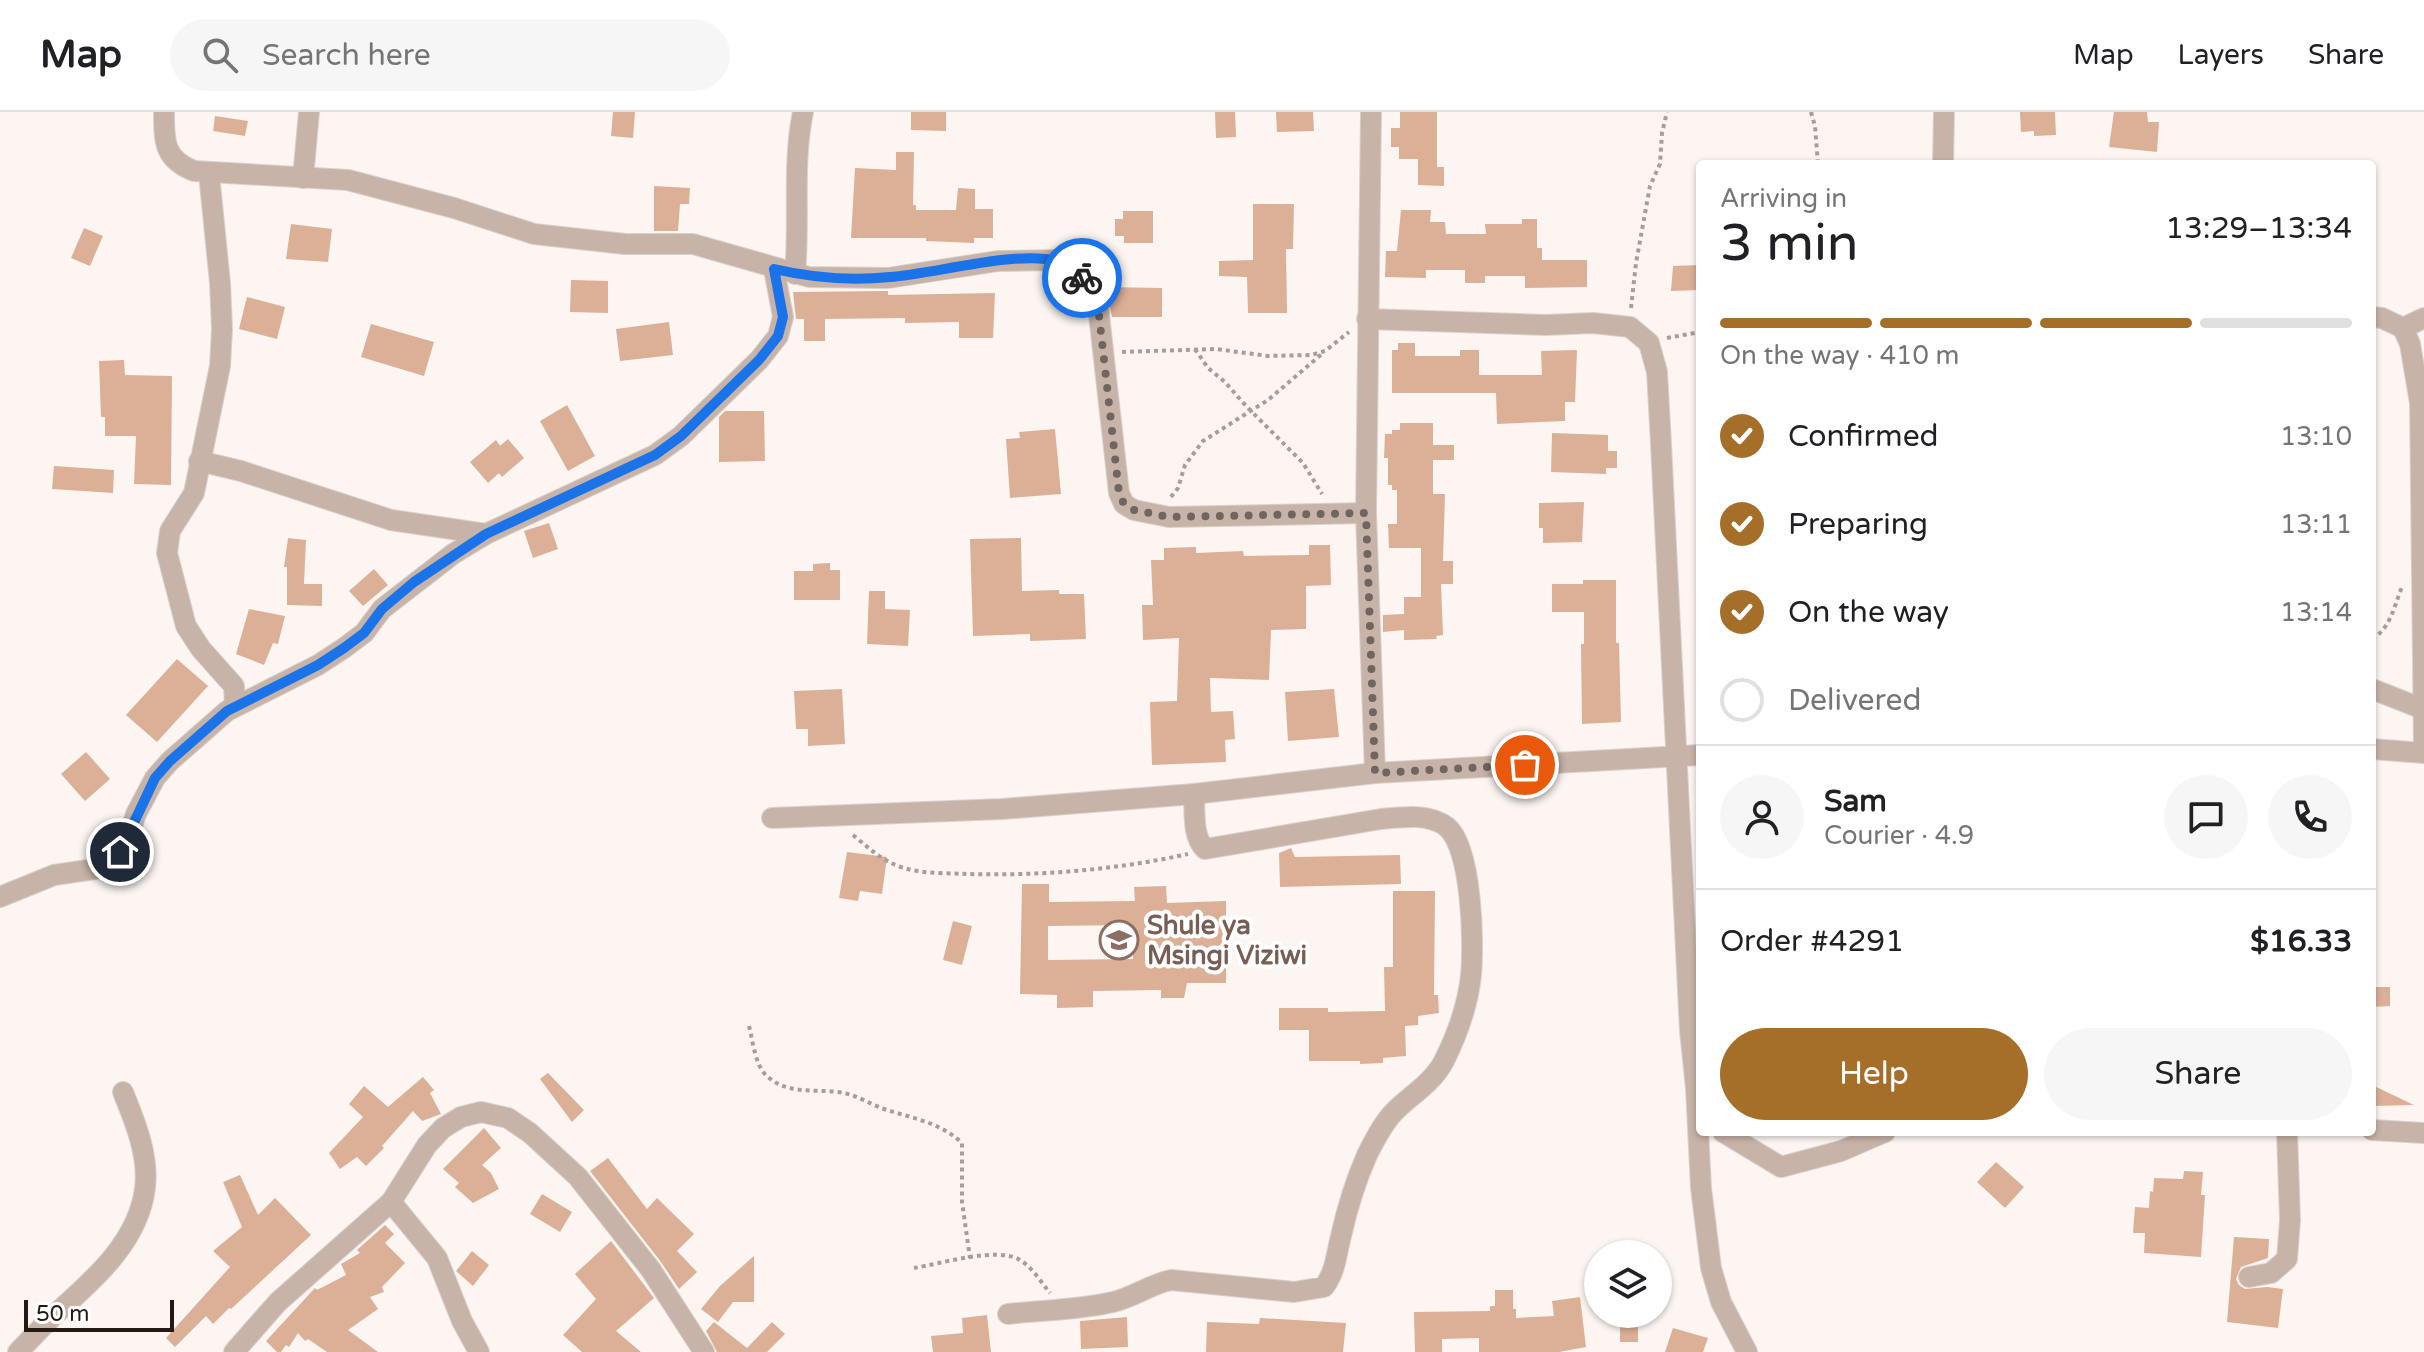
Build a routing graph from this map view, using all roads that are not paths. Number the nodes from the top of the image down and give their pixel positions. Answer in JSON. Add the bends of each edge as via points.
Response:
{"nodes":[{"id":1,"x":164,"y":112,"type":"edge"},
{"id":2,"x":309,"y":112,"type":"edge"},
{"id":3,"x":803,"y":112,"type":"edge"},
{"id":4,"x":1371,"y":112,"type":"edge"},
{"id":5,"x":1944,"y":112,"type":"edge"},
{"id":6,"x":1943,"y":160,"type":"edge"},
{"id":7,"x":209,"y":174,"type":"junction"},
{"id":8,"x":303,"y":178,"type":"junction"},
{"id":9,"x":774,"y":269,"type":"junction"},
{"id":10,"x":795,"y":274,"type":"junction"},
{"id":11,"x":2376,"y":317,"type":"edge"},
{"id":12,"x":2424,"y":318,"type":"edge"},
{"id":13,"x":1367,"y":319,"type":"junction"},
{"id":14,"x":2403,"y":328,"type":"junction"},
{"id":15,"x":199,"y":461,"type":"junction"},
{"id":16,"x":2422,"y":466,"type":"edge"},
{"id":17,"x":1366,"y":513,"type":"junction"},
{"id":18,"x":486,"y":534,"type":"junction"},
{"id":19,"x":2376,"y":691,"type":"edge"},
{"id":20,"x":235,"y":706,"type":"junction"},
{"id":21,"x":2423,"y":709,"type":"edge"},
{"id":22,"x":2424,"y":746,"type":"edge"},
{"id":23,"x":2376,"y":749,"type":"edge"},
{"id":24,"x":2424,"y":753,"type":"edge"},
{"id":25,"x":1696,"y":755,"type":"edge"},
{"id":26,"x":1676,"y":757,"type":"junction"},
{"id":27,"x":1375,"y":773,"type":"junction"},
{"id":28,"x":1194,"y":794,"type":"junction"},
{"id":29,"x":772,"y":818,"type":"dead end"},
{"id":30,"x":0,"y":897,"type":"edge"},
{"id":31,"x":1696,"y":1090,"type":"edge"},
{"id":32,"x":123,"y":1092,"type":"dead end"},
{"id":33,"x":2376,"y":1130,"type":"edge"},
{"id":34,"x":2424,"y":1133,"type":"edge"},
{"id":35,"x":1699,"y":1136,"type":"edge"},
{"id":36,"x":1730,"y":1136,"type":"edge"},
{"id":37,"x":1876,"y":1136,"type":"edge"},
{"id":38,"x":2287,"y":1136,"type":"edge"},
{"id":39,"x":391,"y":1202,"type":"junction"},
{"id":40,"x":2249,"y":1277,"type":"dead end"},
{"id":41,"x":1008,"y":1314,"type":"dead end"},
{"id":42,"x":18,"y":1352,"type":"edge"},
{"id":43,"x":234,"y":1352,"type":"edge"},
{"id":44,"x":479,"y":1352,"type":"edge"},
{"id":45,"x":704,"y":1352,"type":"edge"},
{"id":46,"x":1747,"y":1352,"type":"edge"}],
"edges":[{"from":1,"to":7,"type":"street","via":[[173,161]]},
{"from":2,"to":8,"type":"street"},
{"from":3,"to":10,"type":"street"},
{"from":4,"to":13,"type":"street"},
{"from":5,"to":6,"type":"street"},
{"from":7,"to":8,"type":"street"},
{"from":7,"to":15,"type":"street","via":[[222,329],[220,366]]},
{"from":8,"to":9,"type":"street","via":[[365,183],[534,234],[625,244],[693,244]]},
{"from":9,"to":10,"type":"street"},
{"from":9,"to":18,"type":"street","via":[[783,317],[778,336],[681,436],[655,455]]},
{"from":10,"to":17,"type":"street","via":[[888,278],[998,261],[1054,260],[1086,281],[1098,306],[1124,504],[1169,517]]},
{"from":11,"to":14,"type":"street"},
{"from":12,"to":14,"type":"street"},
{"from":13,"to":17,"type":"street"},
{"from":13,"to":26,"type":"street","via":[[1593,323],[1630,327],[1649,343],[1657,372]]},
{"from":14,"to":16,"type":"street","via":[[2420,403]]},
{"from":15,"to":18,"type":"street","via":[[391,520]]},
{"from":15,"to":20,"type":"street","via":[[194,493],[170,531],[169,564],[186,626],[234,686]]},
{"from":16,"to":21,"type":"street"},
{"from":17,"to":27,"type":"street"},
{"from":18,"to":20,"type":"street","via":[[414,582],[344,648]]},
{"from":19,"to":21,"type":"street"},
{"from":20,"to":30,"type":"street","via":[[155,778],[129,836],[108,863],[54,875]]},
{"from":21,"to":22,"type":"street"},
{"from":23,"to":24,"type":"street"},
{"from":25,"to":26,"type":"street"},
{"from":26,"to":27,"type":"street"},
{"from":26,"to":31,"type":"street"},
{"from":27,"to":28,"type":"street"},
{"from":28,"to":29,"type":"street","via":[[1002,809]]},
{"from":28,"to":41,"type":"street","via":[[1196,832],[1205,849],[1381,819],[1430,819],[1448,828],[1463,858],[1471,924],[1471,975],[1463,1013],[1443,1064],[1391,1115],[1367,1156],[1333,1275],[1324,1287],[1294,1292],[1171,1280],[1118,1301]]},
{"from":32,"to":42,"type":"street","via":[[144,1157],[139,1211],[103,1271]]},
{"from":33,"to":34,"type":"street"},
{"from":35,"to":46,"type":"street","via":[[1711,1268],[1721,1302]]},
{"from":36,"to":37,"type":"street","via":[[1781,1167]]},
{"from":38,"to":40,"type":"street","via":[[2287,1259],[2271,1273]]},
{"from":39,"to":43,"type":"street","via":[[278,1302]]},
{"from":39,"to":44,"type":"street","via":[[437,1258]]},
{"from":39,"to":45,"type":"street","via":[[443,1128],[481,1112],[508,1118],[578,1177],[651,1270]]}]}
